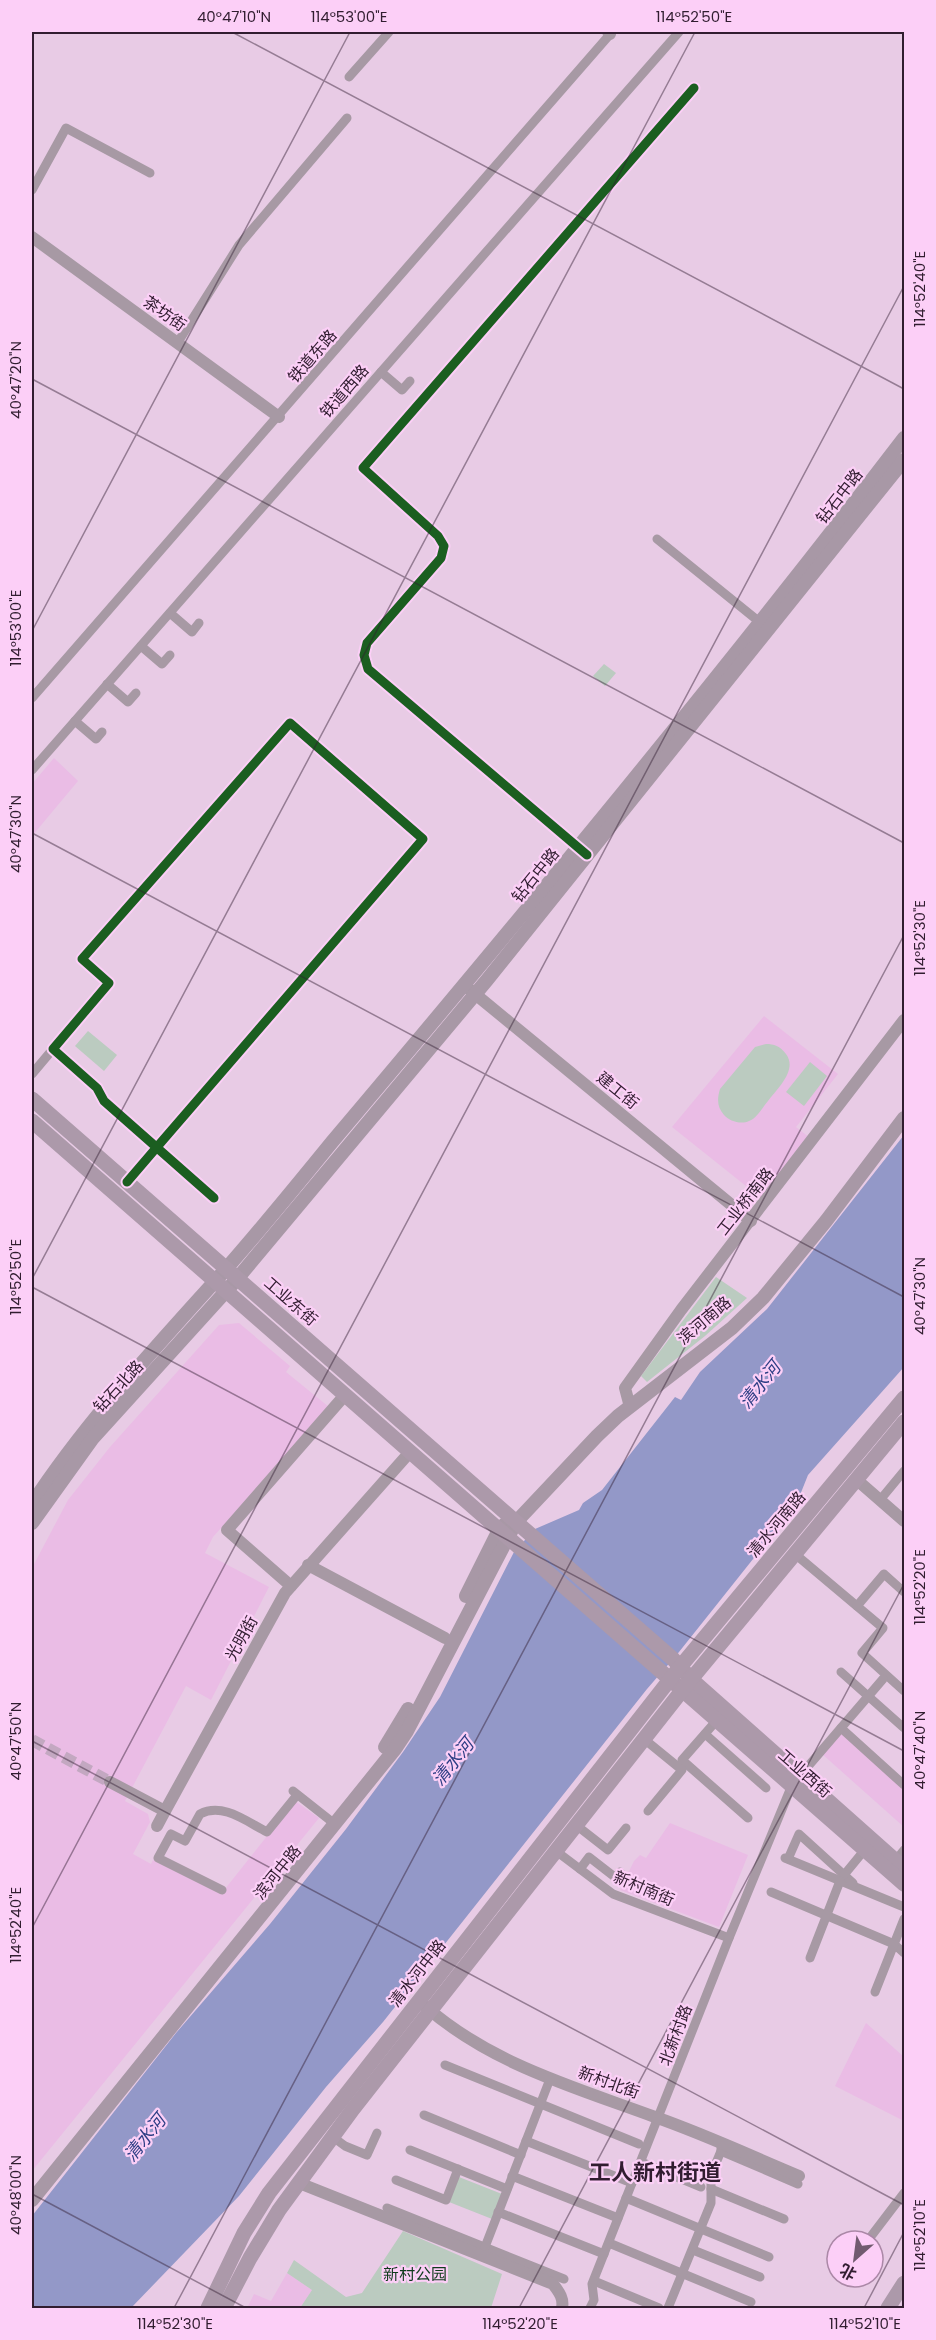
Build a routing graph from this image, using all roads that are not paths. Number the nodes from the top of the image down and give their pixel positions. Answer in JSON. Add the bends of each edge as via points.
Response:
{"nodes":[{"id":1,"x":389,"y":32,"type":"edge"},
{"id":2,"x":610,"y":32,"type":"edge"},
{"id":3,"x":679,"y":32,"type":"edge"},
{"id":4,"x":349,"y":77,"type":"dead end"},
{"id":5,"x":694,"y":88,"type":"dead end"},
{"id":6,"x":347,"y":118,"type":"dead end"},
{"id":7,"x":150,"y":173,"type":"dead end"},
{"id":8,"x":32,"y":190,"type":"edge"},
{"id":9,"x":32,"y":237,"type":"edge"},
{"id":10,"x":178,"y":342,"type":"junction"},
{"id":11,"x":381,"y":372,"type":"junction"},
{"id":12,"x":410,"y":381,"type":"dead end"},
{"id":13,"x":279,"y":417,"type":"junction"},
{"id":14,"x":904,"y":438,"type":"edge"},
{"id":15,"x":904,"y":460,"type":"edge"},
{"id":16,"x":657,"y":539,"type":"dead end"},
{"id":17,"x":170,"y":613,"type":"junction"},
{"id":18,"x":199,"y":623,"type":"dead end"},
{"id":19,"x":764,"y":626,"type":"junction"},
{"id":20,"x":141,"y":646,"type":"junction"},
{"id":21,"x":170,"y":655,"type":"dead end"},
{"id":22,"x":107,"y":684,"type":"junction"},
{"id":23,"x":136,"y":693,"type":"dead end"},
{"id":24,"x":32,"y":698,"type":"edge"},
{"id":25,"x":75,"y":721,"type":"junction"},
{"id":26,"x":102,"y":732,"type":"dead end"},
{"id":27,"x":32,"y":770,"type":"edge"},
{"id":28,"x":582,"y":851,"type":"junction"},
{"id":29,"x":470,"y":990,"type":"junction"},
{"id":30,"x":904,"y":1020,"type":"edge"},
{"id":31,"x":53,"y":1049,"type":"junction"},
{"id":32,"x":32,"y":1074,"type":"edge"},
{"id":33,"x":32,"y":1100,"type":"edge"},
{"id":34,"x":904,"y":1109,"type":"edge"},
{"id":35,"x":904,"y":1118,"type":"edge"},
{"id":36,"x":32,"y":1121,"type":"edge"},
{"id":37,"x":157,"y":1147,"type":"junction"},
{"id":38,"x":127,"y":1182,"type":"junction"},
{"id":39,"x":214,"y":1198,"type":"dead end"},
{"id":40,"x":751,"y":1221,"type":"junction"},
{"id":41,"x":232,"y":1274,"type":"junction"},
{"id":42,"x":220,"y":1286,"type":"junction"},
{"id":43,"x":345,"y":1395,"type":"junction"},
{"id":44,"x":904,"y":1398,"type":"edge"},
{"id":45,"x":629,"y":1405,"type":"junction"},
{"id":46,"x":904,"y":1424,"type":"edge"},
{"id":47,"x":410,"y":1452,"type":"junction"},
{"id":48,"x":904,"y":1471,"type":"edge"},
{"id":49,"x":857,"y":1480,"type":"junction"},
{"id":50,"x":880,"y":1500,"type":"junction"},
{"id":51,"x":32,"y":1504,"type":"edge"},
{"id":52,"x":904,"y":1521,"type":"edge"},
{"id":53,"x":32,"y":1523,"type":"edge"},
{"id":54,"x":518,"y":1523,"type":"junction"},
{"id":55,"x":507,"y":1537,"type":"junction"},
{"id":56,"x":795,"y":1554,"type":"junction"},
{"id":57,"x":308,"y":1565,"type":"junction"},
{"id":58,"x":291,"y":1586,"type":"junction"},
{"id":59,"x":904,"y":1592,"type":"edge"},
{"id":60,"x":857,"y":1606,"type":"junction"},
{"id":61,"x":445,"y":1638,"type":"junction"},
{"id":62,"x":708,"y":1659,"type":"junction"},
{"id":63,"x":841,"y":1672,"type":"dead end"},
{"id":64,"x":680,"y":1673,"type":"junction"},
{"id":65,"x":883,"y":1679,"type":"dead end"},
{"id":66,"x":902,"y":1685,"type":"edge"},
{"id":67,"x":868,"y":1695,"type":"junction"},
{"id":68,"x":707,"y":1702,"type":"junction"},
{"id":69,"x":670,"y":1705,"type":"junction"},
{"id":70,"x":717,"y":1720,"type":"junction"},
{"id":71,"x":841,"y":1728,"type":"junction"},
{"id":72,"x":904,"y":1728,"type":"edge"},
{"id":73,"x":705,"y":1734,"type":"junction"},
{"id":74,"x":644,"y":1739,"type":"junction"},
{"id":75,"x":796,"y":1781,"type":"junction"},
{"id":76,"x":110,"y":1782,"type":"tunnel mouth"},
{"id":77,"x":904,"y":1785,"type":"edge"},
{"id":78,"x":766,"y":1788,"type":"dead end"},
{"id":79,"x":165,"y":1811,"type":"junction"},
{"id":80,"x":648,"y":1811,"type":"dead end"},
{"id":81,"x":748,"y":1818,"type":"dead end"},
{"id":82,"x":332,"y":1822,"type":"junction"},
{"id":83,"x":576,"y":1825,"type":"junction"},
{"id":84,"x":157,"y":1826,"type":"joint"},
{"id":85,"x":626,"y":1828,"type":"dead end"},
{"id":86,"x":171,"y":1834,"type":"junction"},
{"id":87,"x":869,"y":1845,"type":"junction"},
{"id":88,"x":556,"y":1851,"type":"junction"},
{"id":89,"x":902,"y":1859,"type":"edge"},
{"id":90,"x":580,"y":1869,"type":"junction"},
{"id":91,"x":620,"y":1872,"type":"dead end"},
{"id":92,"x":842,"y":1878,"type":"junction"},
{"id":93,"x":904,"y":1884,"type":"edge"},
{"id":94,"x":222,"y":1890,"type":"dead end"},
{"id":95,"x":771,"y":1892,"type":"dead end"},
{"id":96,"x":904,"y":1907,"type":"edge"},
{"id":97,"x":826,"y":1916,"type":"junction"},
{"id":98,"x":904,"y":1919,"type":"edge"},
{"id":99,"x":729,"y":1938,"type":"junction"},
{"id":100,"x":894,"y":1944,"type":"junction"},
{"id":101,"x":904,"y":1953,"type":"edge"},
{"id":102,"x":810,"y":1959,"type":"dead end"},
{"id":103,"x":875,"y":1992,"type":"dead end"},
{"id":104,"x":418,"y":2000,"type":"junction"},
{"id":105,"x":430,"y":2011,"type":"junction"},
{"id":106,"x":445,"y":2065,"type":"dead end"},
{"id":107,"x":550,"y":2079,"type":"junction"},
{"id":108,"x":540,"y":2104,"type":"junction"},
{"id":109,"x":424,"y":2115,"type":"dead end"},
{"id":110,"x":658,"y":2118,"type":"junction"},
{"id":111,"x":377,"y":2133,"type":"dead end"},
{"id":112,"x":333,"y":2137,"type":"junction"},
{"id":113,"x":526,"y":2141,"type":"junction"},
{"id":114,"x":639,"y":2144,"type":"dead end"},
{"id":115,"x":721,"y":2148,"type":"junction"},
{"id":116,"x":410,"y":2150,"type":"dead end"},
{"id":117,"x":520,"y":2155,"type":"junction"},
{"id":118,"x":641,"y":2162,"type":"junction"},
{"id":119,"x":458,"y":2169,"type":"junction"},
{"id":120,"x":512,"y":2176,"type":"junction"},
{"id":121,"x":396,"y":2180,"type":"dead end"},
{"id":122,"x":798,"y":2180,"type":"dead end"},
{"id":123,"x":298,"y":2183,"type":"junction"},
{"id":124,"x":632,"y":2183,"type":"junction"},
{"id":125,"x":32,"y":2185,"type":"edge"},
{"id":126,"x":706,"y":2188,"type":"junction"},
{"id":127,"x":507,"y":2189,"type":"junction"},
{"id":128,"x":904,"y":2193,"type":"edge"},
{"id":129,"x":626,"y":2198,"type":"junction"},
{"id":130,"x":32,"y":2200,"type":"edge"},
{"id":131,"x":387,"y":2208,"type":"dead end"},
{"id":132,"x":498,"y":2212,"type":"junction"},
{"id":133,"x":618,"y":2218,"type":"junction"},
{"id":134,"x":784,"y":2219,"type":"dead end"},
{"id":135,"x":701,"y":2229,"type":"junction"},
{"id":136,"x":877,"y":2229,"type":"edge"},
{"id":137,"x":609,"y":2243,"type":"junction"},
{"id":138,"x":485,"y":2247,"type":"junction"},
{"id":139,"x":693,"y":2250,"type":"junction"},
{"id":140,"x":604,"y":2254,"type":"junction"},
{"id":141,"x":769,"y":2257,"type":"dead end"},
{"id":142,"x":683,"y":2274,"type":"junction"},
{"id":143,"x":760,"y":2277,"type":"dead end"},
{"id":144,"x":564,"y":2279,"type":"dead end"},
{"id":145,"x":594,"y":2281,"type":"junction"},
{"id":146,"x":904,"y":2283,"type":"edge"},
{"id":147,"x":751,"y":2302,"type":"dead end"},
{"id":148,"x":208,"y":2308,"type":"edge"},
{"id":149,"x":224,"y":2308,"type":"edge"},
{"id":150,"x":562,"y":2308,"type":"edge"},
{"id":151,"x":590,"y":2308,"type":"edge"},
{"id":152,"x":659,"y":2308,"type":"edge"},
{"id":153,"x":668,"y":2308,"type":"edge"},
{"id":154,"x":888,"y":2308,"type":"edge"}],
"edges":[{"from":1,"to":4,"type":"street"},
{"from":2,"to":13,"type":"street","name":"铁道东路"},
{"from":3,"to":11,"type":"street","name":"铁道西路"},
{"from":5,"to":28,"type":"street","via":[[363,468],[438,536],[444,546],[441,558],[367,643],[364,655],[368,669]]},
{"from":6,"to":10,"type":"street","via":[[239,244]]},
{"from":7,"to":8,"type":"street","via":[[66,128]]},
{"from":9,"to":10,"type":"street","name":"茶坊街"},
{"from":10,"to":13,"type":"street","name":"茶坊街"},
{"from":11,"to":12,"type":"street","via":[[402,390]]},
{"from":11,"to":17,"type":"street","name":"铁道西路"},
{"from":13,"to":24,"type":"street","name":"铁道东路"},
{"from":14,"to":19,"type":"main road","name":"钻石中路"},
{"from":15,"to":19,"type":"main road","name":"钻石中路"},
{"from":16,"to":19,"type":"street"},
{"from":17,"to":18,"type":"street","via":[[192,632]]},
{"from":17,"to":20,"type":"street","name":"铁道西路"},
{"from":19,"to":28,"type":"main road","name":"钻石中路"},
{"from":20,"to":21,"type":"street","via":[[162,664]]},
{"from":20,"to":22,"type":"street","name":"铁道西路"},
{"from":22,"to":23,"type":"street","via":[[128,702]]},
{"from":22,"to":25,"type":"street","name":"铁道西路"},
{"from":25,"to":26,"type":"street","via":[[96,739]]},
{"from":25,"to":27,"type":"street","name":"铁道西路"},
{"from":28,"to":29,"type":"main road","name":"钻石中路"},
{"from":29,"to":40,"type":"street","name":"建工街"},
{"from":29,"to":41,"type":"main road","name":"钻石中路"},
{"from":30,"to":40,"type":"street","name":"工业桥南路"},
{"from":31,"to":32,"type":"street"},
{"from":31,"to":37,"type":"street"},
{"from":31,"to":37,"type":"street","via":[[109,983],[82,959],[290,723],[423,839]]},
{"from":33,"to":38,"type":"main road","name":"工业东街"},
{"from":34,"to":45,"type":"main road","name":"滨河南路","via":[[757,1296]]},
{"from":35,"to":45,"type":"main road","name":"滨河南路","via":[[763,1298],[732,1328]]},
{"from":36,"to":42,"type":"main road"},
{"from":37,"to":38,"type":"street"},
{"from":37,"to":39,"type":"street"},
{"from":38,"to":41,"type":"main road","name":"工业东街"},
{"from":40,"to":45,"type":"street","name":"工业桥南路","via":[[625,1388]]},
{"from":41,"to":42,"type":"main road","name":"钻石北路"},
{"from":41,"to":54,"type":"main road","name":"工业东街"},
{"from":42,"to":43,"type":"main road"},
{"from":42,"to":51,"type":"main road","name":"钻石北路","via":[[83,1434]]},
{"from":42,"to":53,"type":"main road","name":"钻石北路","via":[[93,1438]]},
{"from":43,"to":47,"type":"main road"},
{"from":43,"to":58,"type":"street","via":[[227,1530]]},
{"from":44,"to":64,"type":"main road","name":"清水河南路"},
{"from":45,"to":54,"type":"main road","name":"滨河南路"},
{"from":46,"to":49,"type":"main road","name":"清水河南路"},
{"from":47,"to":55,"type":"main road"},
{"from":47,"to":57,"type":"street","name":"光明街"},
{"from":48,"to":50,"type":"street"},
{"from":49,"to":50,"type":"street"},
{"from":49,"to":56,"type":"main road","name":"清水河南路"},
{"from":50,"to":52,"type":"street"},
{"from":54,"to":55,"type":"main road","name":"滨河南路"},
{"from":54,"to":64,"type":"main road","name":"工业东街"},
{"from":55,"to":61,"type":"main road","name":"滨河中路"},
{"from":55,"to":64,"type":"main road"},
{"from":55,"to":82,"type":"main road","name":"滨河中路","via":[[407,1731]]},
{"from":56,"to":60,"type":"street"},
{"from":56,"to":62,"type":"main road","name":"清水河南路"},
{"from":57,"to":58,"type":"street","name":"光明街"},
{"from":57,"to":61,"type":"street"},
{"from":58,"to":79,"type":"street","name":"光明街"},
{"from":59,"to":60,"type":"street","via":[[884,1574]]},
{"from":60,"to":66,"type":"street","via":[[883,1628],[862,1653]]},
{"from":61,"to":82,"type":"main road","name":"滨河中路","via":[[401,1723]]},
{"from":62,"to":64,"type":"main road","name":"清水河南路"},
{"from":62,"to":68,"type":"main road","via":[[704,1680]]},
{"from":63,"to":67,"type":"street"},
{"from":64,"to":68,"type":"main road","name":"工业西街"},
{"from":64,"to":69,"type":"main road","name":"清水河中路"},
{"from":64,"to":104,"type":"main road","name":"清水河中路","via":[[664,1677],[664,1688]]},
{"from":65,"to":67,"type":"street","name":"北新村路"},
{"from":67,"to":71,"type":"street","name":"北新村路"},
{"from":67,"to":72,"type":"street"},
{"from":68,"to":69,"type":"main road","via":[[678,1701]]},
{"from":68,"to":70,"type":"main road","name":"工业西街"},
{"from":68,"to":75,"type":"main road","name":"工业西街"},
{"from":69,"to":74,"type":"main road","name":"清水河中路"},
{"from":70,"to":73,"type":"street"},
{"from":70,"to":75,"type":"main road","name":"工业西街"},
{"from":71,"to":75,"type":"street","name":"北新村路"},
{"from":71,"to":77,"type":"street"},
{"from":73,"to":78,"type":"street"},
{"from":73,"to":81,"type":"street","via":[[682,1760]]},
{"from":74,"to":80,"type":"street","via":[[682,1770]]},
{"from":74,"to":83,"type":"main road","name":"清水河中路"},
{"from":75,"to":87,"type":"main road","name":"工业西街"},
{"from":75,"to":99,"type":"street","name":"北新村路"},
{"from":76,"to":79,"type":"street"},
{"from":79,"to":84,"type":"street","name":"光明街"},
{"from":82,"to":86,"type":"street","via":[[295,1793],[267,1832],[217,1810],[200,1814],[185,1841]]},
{"from":82,"to":125,"type":"main road","name":"滨河中路"},
{"from":82,"to":130,"type":"main road","name":"滨河中路"},
{"from":83,"to":85,"type":"street","via":[[608,1850]]},
{"from":83,"to":88,"type":"main road","name":"清水河中路"},
{"from":84,"to":86,"type":"street"},
{"from":86,"to":94,"type":"street","via":[[158,1858]]},
{"from":87,"to":89,"type":"main road","name":"工业西街"},
{"from":87,"to":92,"type":"street"},
{"from":87,"to":93,"type":"main road","name":"工业西街"},
{"from":88,"to":90,"type":"street","name":"新村南街"},
{"from":88,"to":105,"type":"main road","name":"清水河中路"},
{"from":90,"to":91,"type":"street","via":[[589,1857],[616,1878]]},
{"from":90,"to":99,"type":"street","name":"新村南街","via":[[614,1894]]},
{"from":92,"to":92,"type":"street","via":[[787,1858],[799,1834]]},
{"from":92,"to":96,"type":"street"},
{"from":92,"to":97,"type":"street"},
{"from":95,"to":97,"type":"street"},
{"from":97,"to":100,"type":"street"},
{"from":97,"to":102,"type":"street"},
{"from":98,"to":100,"type":"street"},
{"from":99,"to":110,"type":"street","name":"北新村路"},
{"from":100,"to":101,"type":"street"},
{"from":100,"to":103,"type":"street"},
{"from":104,"to":105,"type":"street","name":"新村北街"},
{"from":104,"to":148,"type":"main road","name":"清水河中路","via":[[269,2193],[244,2233]]},
{"from":105,"to":107,"type":"street","name":"新村北街","via":[[480,2046]]},
{"from":105,"to":112,"type":"main road","name":"清水河中路"},
{"from":106,"to":108,"type":"street"},
{"from":107,"to":108,"type":"street"},
{"from":107,"to":110,"type":"street","name":"新村北街"},
{"from":108,"to":113,"type":"street"},
{"from":108,"to":114,"type":"street"},
{"from":109,"to":117,"type":"street"},
{"from":110,"to":115,"type":"street","name":"新村北街"},
{"from":110,"to":118,"type":"street","name":"北新村路"},
{"from":111,"to":112,"type":"street","via":[[367,2155]]},
{"from":112,"to":123,"type":"main road","name":"清水河中路"},
{"from":113,"to":117,"type":"street"},
{"from":113,"to":124,"type":"street"},
{"from":115,"to":122,"type":"street","name":"新村北街"},
{"from":115,"to":126,"type":"street"},
{"from":116,"to":119,"type":"street"},
{"from":117,"to":120,"type":"street"},
{"from":118,"to":124,"type":"street","name":"北新村路"},
{"from":118,"to":126,"type":"street"},
{"from":119,"to":121,"type":"street","via":[[446,2200]]},
{"from":119,"to":127,"type":"street"},
{"from":120,"to":127,"type":"street"},
{"from":120,"to":133,"type":"street"},
{"from":123,"to":149,"type":"main road","name":"清水河中路","via":[[250,2258]]},
{"from":123,"to":150,"type":"street","via":[[553,2284],[560,2293]]},
{"from":124,"to":129,"type":"street","name":"北新村路"},
{"from":126,"to":134,"type":"street"},
{"from":126,"to":135,"type":"street","via":[[711,2203]]},
{"from":127,"to":132,"type":"street"},
{"from":128,"to":136,"type":"street"},
{"from":129,"to":133,"type":"street","name":"北新村路"},
{"from":129,"to":135,"type":"street"},
{"from":131,"to":138,"type":"street"},
{"from":132,"to":138,"type":"street"},
{"from":132,"to":140,"type":"street"},
{"from":133,"to":137,"type":"street","name":"北新村路"},
{"from":135,"to":139,"type":"street"},
{"from":135,"to":141,"type":"street"},
{"from":137,"to":140,"type":"street","name":"北新村路"},
{"from":137,"to":142,"type":"street"},
{"from":138,"to":144,"type":"street"},
{"from":139,"to":142,"type":"street"},
{"from":139,"to":143,"type":"street"},
{"from":140,"to":145,"type":"street","name":"北新村路"},
{"from":142,"to":147,"type":"street"},
{"from":142,"to":153,"type":"street"},
{"from":145,"to":151,"type":"street","name":"北新村路"},
{"from":145,"to":152,"type":"street"},
{"from":146,"to":154,"type":"main road"}]}
